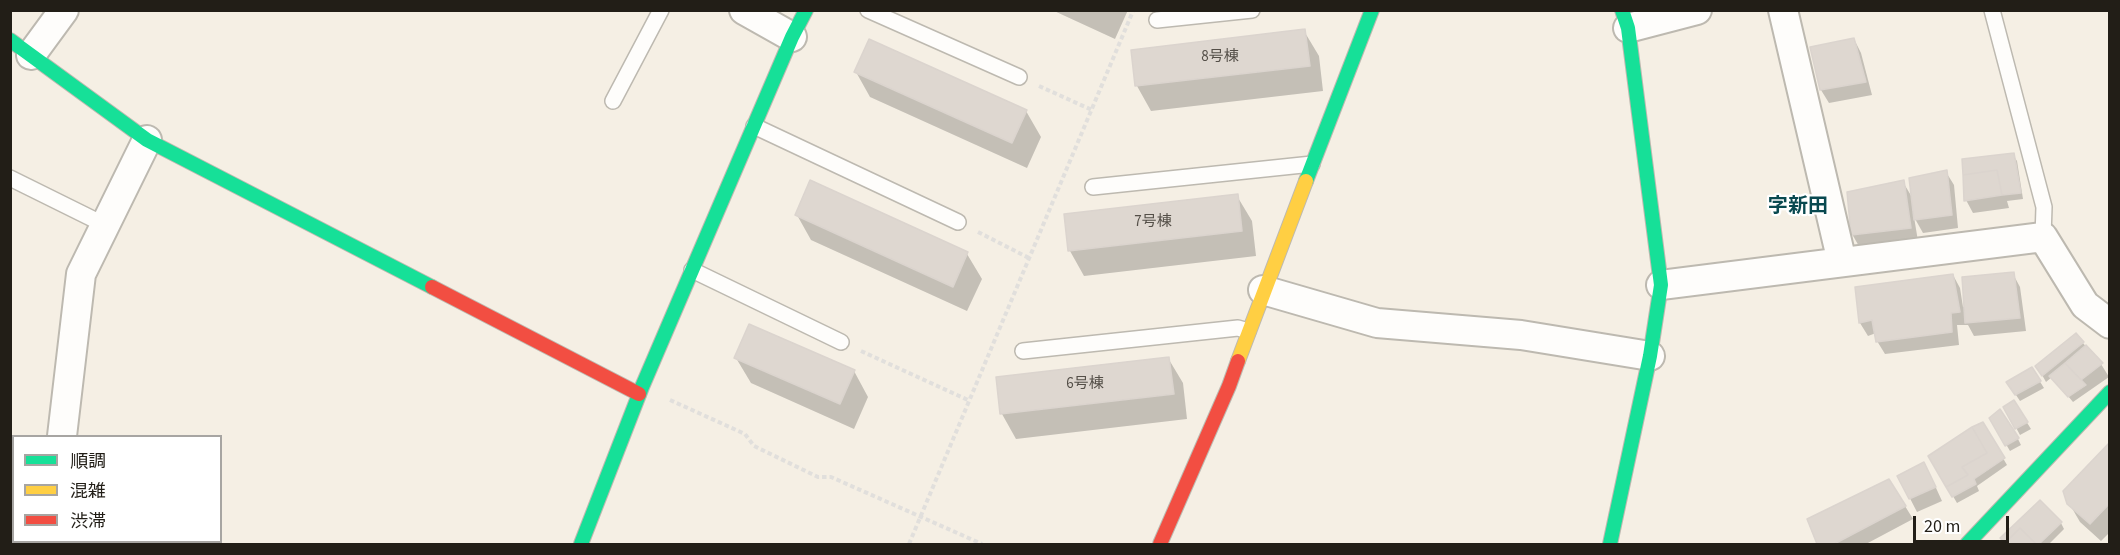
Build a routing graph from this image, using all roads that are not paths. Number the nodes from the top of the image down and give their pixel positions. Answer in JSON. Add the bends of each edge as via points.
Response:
{"nodes":[{"id":1,"x":64,"y":10,"type":"edge"},
{"id":2,"x":661,"y":10,"type":"edge"},
{"id":3,"x":744,"y":10,"type":"edge"},
{"id":4,"x":806,"y":10,"type":"edge"},
{"id":5,"x":868,"y":10,"type":"edge"},
{"id":6,"x":1252,"y":10,"type":"edge"},
{"id":7,"x":1372,"y":10,"type":"edge"},
{"id":8,"x":1697,"y":10,"type":"edge"},
{"id":9,"x":1784,"y":10,"type":"edge"},
{"id":10,"x":1992,"y":10,"type":"edge"},
{"id":11,"x":1625,"y":19,"type":"edge"},
{"id":12,"x":1157,"y":20,"type":"dead end"},
{"id":13,"x":792,"y":37,"type":"junction"},
{"id":14,"x":21,"y":47,"type":"edge"},
{"id":15,"x":1019,"y":77,"type":"road end"},
{"id":16,"x":613,"y":101,"type":"dead end"},
{"id":17,"x":754,"y":126,"type":"junction"},
{"id":18,"x":147,"y":140,"type":"junction"},
{"id":19,"x":1312,"y":164,"type":"junction"},
{"id":20,"x":10,"y":178,"type":"edge"},
{"id":21,"x":1093,"y":187,"type":"dead end"},
{"id":22,"x":958,"y":222,"type":"road end"},
{"id":23,"x":105,"y":225,"type":"junction"},
{"id":24,"x":2043,"y":237,"type":"junction"},
{"id":25,"x":1842,"y":262,"type":"junction"},
{"id":26,"x":692,"y":270,"type":"junction"},
{"id":27,"x":1661,"y":285,"type":"junction"},
{"id":28,"x":1263,"y":290,"type":"junction"},
{"id":29,"x":2109,"y":324,"type":"edge"},
{"id":30,"x":1248,"y":331,"type":"junction"},
{"id":31,"x":841,"y":342,"type":"road end"},
{"id":32,"x":1023,"y":351,"type":"dead end"},
{"id":33,"x":1650,"y":356,"type":"junction"},
{"id":34,"x":640,"y":391,"type":"junction"},
{"id":35,"x":2109,"y":392,"type":"edge"},
{"id":36,"x":62,"y":435,"type":"edge"},
{"id":37,"x":581,"y":544,"type":"edge"},
{"id":38,"x":1160,"y":544,"type":"edge"},
{"id":39,"x":1610,"y":544,"type":"edge"},
{"id":40,"x":1967,"y":544,"type":"edge"}],
"edges":[{"from":1,"to":14,"type":"street"},
{"from":2,"to":16,"type":"lane"},
{"from":3,"to":13,"type":"street"},
{"from":4,"to":13,"type":"street"},
{"from":5,"to":15,"type":"lane"},
{"from":6,"to":12,"type":"lane"},
{"from":7,"to":19,"type":"street"},
{"from":8,"to":11,"type":"street"},
{"from":9,"to":25,"type":"street"},
{"from":10,"to":24,"type":"lane","via":[[2044,207]]},
{"from":11,"to":27,"type":"street"},
{"from":13,"to":17,"type":"street"},
{"from":14,"to":18,"type":"street"},
{"from":17,"to":22,"type":"lane"},
{"from":17,"to":26,"type":"street"},
{"from":18,"to":23,"type":"street"},
{"from":18,"to":34,"type":"street"},
{"from":19,"to":21,"type":"lane"},
{"from":19,"to":28,"type":"street"},
{"from":20,"to":23,"type":"lane"},
{"from":23,"to":36,"type":"street","via":[[81,274]]},
{"from":24,"to":25,"type":"street"},
{"from":24,"to":29,"type":"street","via":[[2085,305]]},
{"from":25,"to":27,"type":"street"},
{"from":26,"to":31,"type":"lane"},
{"from":26,"to":34,"type":"street"},
{"from":27,"to":33,"type":"street"},
{"from":28,"to":30,"type":"street"},
{"from":28,"to":33,"type":"street","via":[[1377,323],[1521,335]]},
{"from":30,"to":32,"type":"lane","via":[[1238,328]]},
{"from":30,"to":38,"type":"street","via":[[1229,386]]},
{"from":33,"to":39,"type":"street"},
{"from":34,"to":37,"type":"street"},
{"from":35,"to":40,"type":"street"}]}
